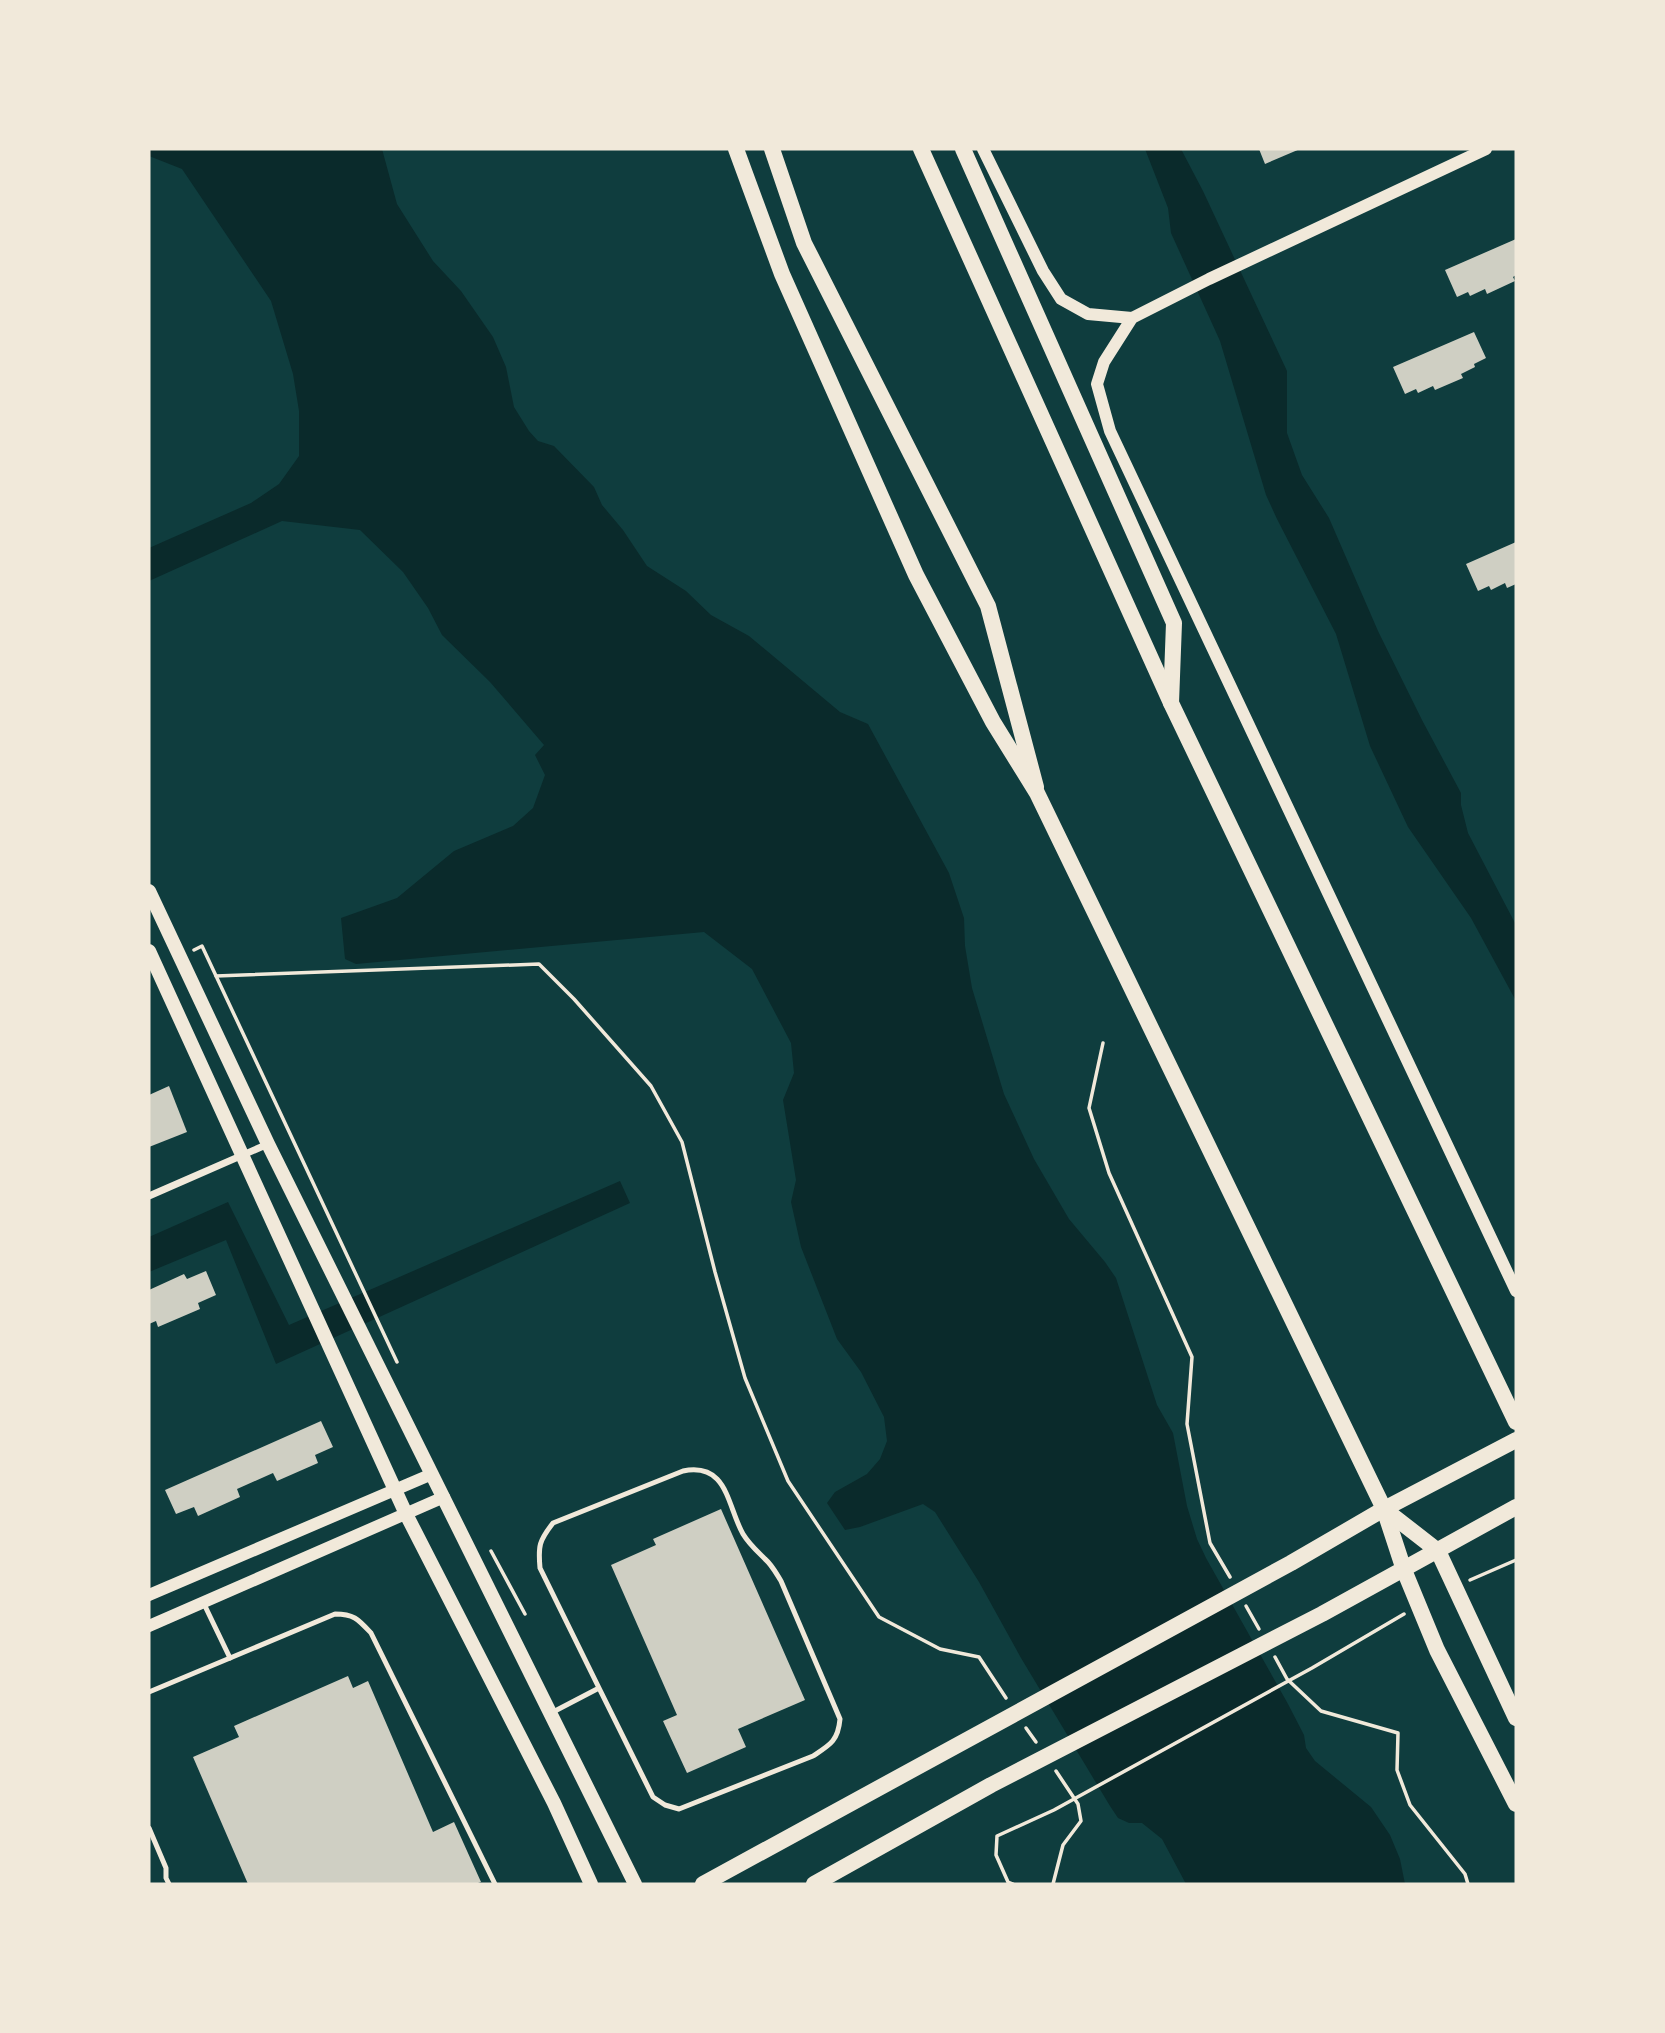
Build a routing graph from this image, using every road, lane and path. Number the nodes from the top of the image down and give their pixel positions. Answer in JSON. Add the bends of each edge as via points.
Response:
{"nodes":[{"id":1,"x":736,"y":149,"type":"edge"},
{"id":2,"x":772,"y":149,"type":"edge"},
{"id":3,"x":921,"y":149,"type":"edge"},
{"id":4,"x":963,"y":149,"type":"edge"},
{"id":5,"x":982,"y":149,"type":"edge"},
{"id":6,"x":1486,"y":149,"type":"edge"},
{"id":7,"x":1132,"y":318,"type":"junction"},
{"id":8,"x":1171,"y":703,"type":"junction"},
{"id":9,"x":1037,"y":793,"type":"junction"},
{"id":10,"x":149,"y":891,"type":"edge"},
{"id":11,"x":149,"y":951,"type":"edge"},
{"id":12,"x":179,"y":956,"type":"junction"},
{"id":13,"x":216,"y":976,"type":"junction"},
{"id":14,"x":1103,"y":1043,"type":"dead end"},
{"id":15,"x":268,"y":1144,"type":"junction"},
{"id":16,"x":243,"y":1156,"type":"junction"},
{"id":17,"x":149,"y":1196,"type":"edge"},
{"id":18,"x":1516,"y":1291,"type":"edge"},
{"id":19,"x":398,"y":1365,"type":"dead end"},
{"id":20,"x":1516,"y":1422,"type":"edge"},
{"id":21,"x":1516,"y":1440,"type":"edge"},
{"id":22,"x":432,"y":1474,"type":"junction"},
{"id":23,"x":395,"y":1490,"type":"junction"},
{"id":24,"x":443,"y":1497,"type":"junction"},
{"id":25,"x":1516,"y":1507,"type":"edge"},
{"id":26,"x":1384,"y":1509,"type":"junction"},
{"id":27,"x":406,"y":1514,"type":"junction"},
{"id":28,"x":488,"y":1546,"type":"dead end"},
{"id":29,"x":1437,"y":1552,"type":"junction"},
{"id":30,"x":1404,"y":1570,"type":"junction"},
{"id":31,"x":1230,"y":1577,"type":"dead end"},
{"id":32,"x":149,"y":1595,"type":"edge"},
{"id":33,"x":1242,"y":1600,"type":"dead end"},
{"id":34,"x":203,"y":1602,"type":"junction"},
{"id":35,"x":525,"y":1614,"type":"dead end"},
{"id":36,"x":149,"y":1626,"type":"edge"},
{"id":37,"x":1262,"y":1634,"type":"dead end"},
{"id":38,"x":979,"y":1657,"type":"dead end"},
{"id":39,"x":1275,"y":1657,"type":"dead end"},
{"id":40,"x":230,"y":1658,"type":"junction"},
{"id":41,"x":1312,"y":1668,"type":"dead end"},
{"id":42,"x":599,"y":1688,"type":"junction"},
{"id":43,"x":149,"y":1692,"type":"edge"},
{"id":44,"x":550,"y":1713,"type":"junction"},
{"id":45,"x":1516,"y":1718,"type":"edge"},
{"id":46,"x":1516,"y":1804,"type":"edge"},
{"id":47,"x":149,"y":1828,"type":"edge"},
{"id":48,"x":168,"y":1881,"type":"edge"},
{"id":49,"x":160,"y":1884,"type":"edge"},
{"id":50,"x":495,"y":1884,"type":"edge"},
{"id":51,"x":591,"y":1884,"type":"edge"},
{"id":52,"x":635,"y":1884,"type":"edge"},
{"id":53,"x":703,"y":1884,"type":"edge"},
{"id":54,"x":814,"y":1884,"type":"edge"},
{"id":55,"x":1013,"y":1884,"type":"edge"},
{"id":56,"x":1468,"y":1884,"type":"edge"}],
"edges":[{"from":1,"to":9,"type":"main road","via":[[782,274],[926,595],[993,723]]},
{"from":2,"to":9,"type":"main road","via":[[804,243],[988,606]]},
{"from":3,"to":8,"type":"main road"},
{"from":4,"to":8,"type":"main road","via":[[1174,623]]},
{"from":5,"to":7,"type":"street","via":[[1061,299],[1088,314]]},
{"from":6,"to":7,"type":"street"},
{"from":7,"to":18,"type":"street","via":[[1104,362],[1097,384],[1110,431]]},
{"from":8,"to":20,"type":"main road"},
{"from":9,"to":26,"type":"main road"},
{"from":10,"to":12,"type":"main road"},
{"from":11,"to":16,"type":"main road"},
{"from":12,"to":13,"type":"path","via":[[202,946]]},
{"from":12,"to":15,"type":"main road"},
{"from":13,"to":19,"type":"path"},
{"from":13,"to":38,"type":"path","via":[[539,964],[651,1086],[682,1142],[745,1378],[788,1480],[879,1617],[940,1649]]},
{"from":14,"to":31,"type":"path","via":[[1089,1108],[1109,1173],[1192,1357],[1187,1424],[1210,1543]]},
{"from":15,"to":16,"type":"street"},
{"from":15,"to":22,"type":"main road"},
{"from":16,"to":17,"type":"street"},
{"from":16,"to":23,"type":"main road"},
{"from":21,"to":26,"type":"main road"},
{"from":22,"to":23,"type":"street"},
{"from":22,"to":24,"type":"main road"},
{"from":23,"to":27,"type":"main road"},
{"from":23,"to":32,"type":"street"},
{"from":24,"to":27,"type":"street"},
{"from":24,"to":44,"type":"main road"},
{"from":25,"to":29,"type":"main road"},
{"from":26,"to":29,"type":"main road"},
{"from":26,"to":30,"type":"main road"},
{"from":26,"to":53,"type":"main road"},
{"from":27,"to":34,"type":"street"},
{"from":27,"to":51,"type":"main road"},
{"from":28,"to":35,"type":"path"},
{"from":29,"to":30,"type":"main road"},
{"from":29,"to":45,"type":"main road"},
{"from":30,"to":46,"type":"main road","via":[[1437,1650]]},
{"from":30,"to":54,"type":"main road","via":[[991,1785]]},
{"from":33,"to":37,"type":"path"},
{"from":34,"to":36,"type":"street"},
{"from":34,"to":40,"type":"lane"},
{"from":39,"to":56,"type":"path","via":[[1287,1679],[1321,1711],[1398,1733],[1397,1770],[1410,1805]]},
{"from":40,"to":43,"type":"lane"},
{"from":40,"to":50,"type":"lane","via":[[335,1614],[350,1614],[360,1620],[371,1633]]},
{"from":41,"to":55,"type":"path","via":[[998,1836],[996,1855]]},
{"from":42,"to":42,"type":"lane","via":[[540,1568],[538,1548],[543,1536],[553,1523],[684,1471],[708,1471],[726,1490],[743,1534],[781,1581],[840,1719],[839,1733],[813,1756],[679,1809],[653,1797]]},
{"from":42,"to":44,"type":"lane"},
{"from":44,"to":52,"type":"main road"},
{"from":47,"to":48,"type":"lane"},
{"from":48,"to":49,"type":"lane"}]}
